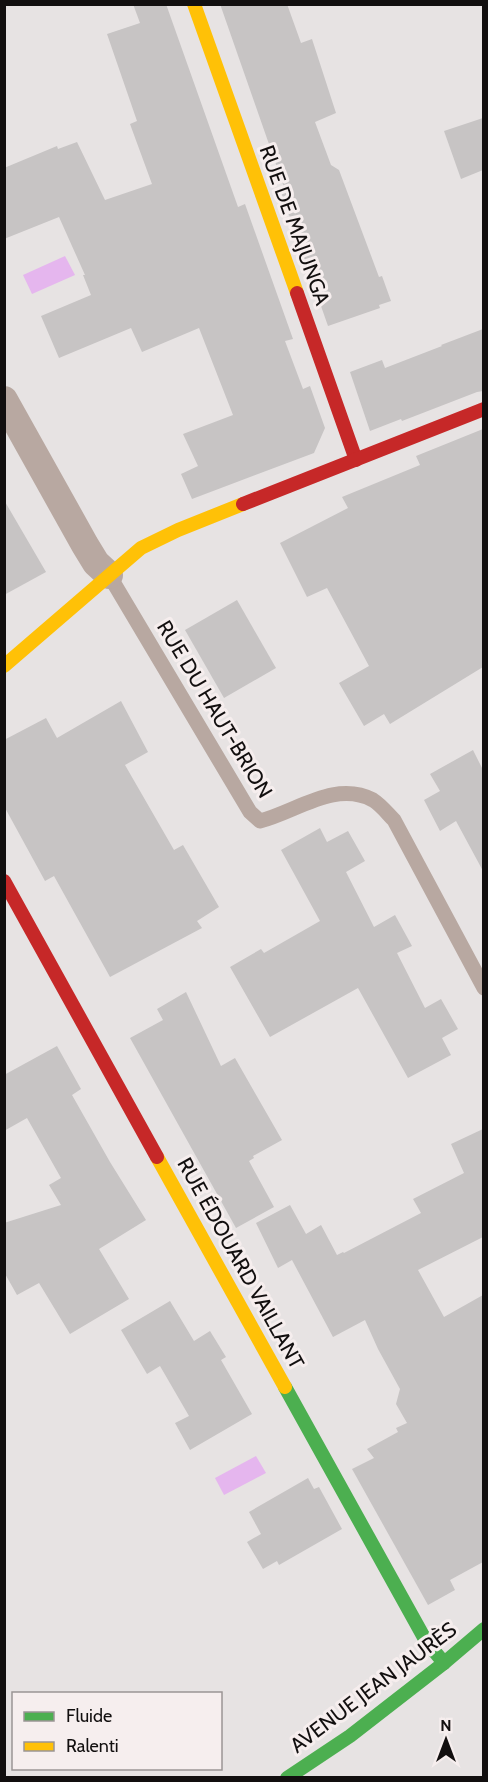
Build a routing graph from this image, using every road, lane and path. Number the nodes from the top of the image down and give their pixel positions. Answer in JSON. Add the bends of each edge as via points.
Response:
{"nodes":[{"id":1,"x":194,"y":4,"type":"edge"},
{"id":2,"x":4,"y":400,"type":"edge"},
{"id":3,"x":483,"y":409,"type":"edge"},
{"id":4,"x":356,"y":460,"type":"junction"},
{"id":5,"x":110,"y":575,"type":"junction"},
{"id":6,"x":4,"y":666,"type":"edge"},
{"id":7,"x":4,"y":881,"type":"edge"},
{"id":8,"x":483,"y":988,"type":"edge"},
{"id":9,"x":483,"y":1629,"type":"edge"},
{"id":10,"x":444,"y":1663,"type":"junction"},
{"id":11,"x":287,"y":1778,"type":"edge"}],
"edges":[{"from":1,"to":4,"type":"street","name":"RUE DE MAJUNGA"},
{"from":2,"to":5,"type":"street","via":[[85,545],[96,563]]},
{"from":3,"to":4,"type":"street"},
{"from":4,"to":5,"type":"street","via":[[178,530],[141,548]]},
{"from":5,"to":6,"type":"street"},
{"from":5,"to":8,"type":"lane","name":"RUE DU HAUT-BRION","via":[[250,812],[260,821],[313,799],[346,793],[373,801],[394,819]]},
{"from":7,"to":10,"type":"street","name":"RUE ÉDOUARD VAILLANT","via":[[426,1641]]},
{"from":9,"to":10,"type":"street","name":"AVENUE JEAN JAURÈS"},
{"from":10,"to":11,"type":"street","name":"AVENUE JEAN JAURÈS","via":[[350,1736]]}]}
